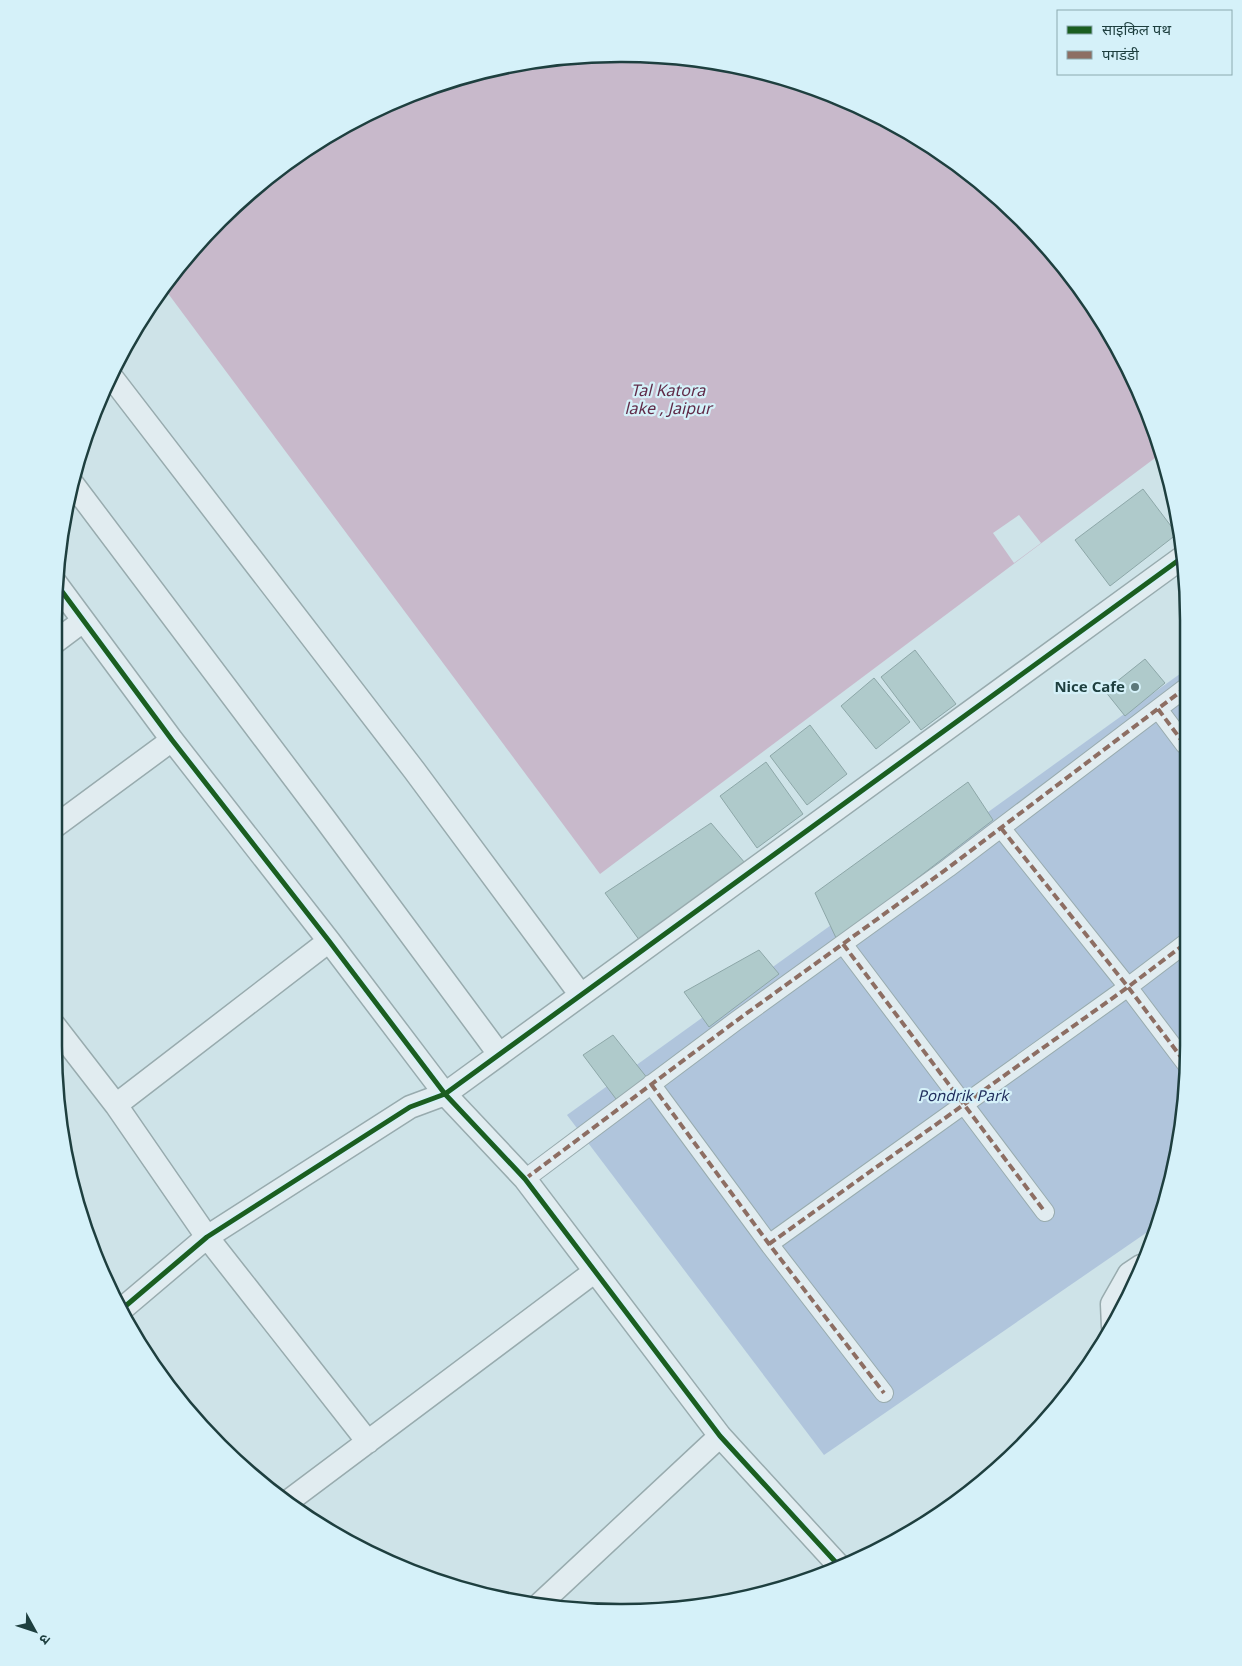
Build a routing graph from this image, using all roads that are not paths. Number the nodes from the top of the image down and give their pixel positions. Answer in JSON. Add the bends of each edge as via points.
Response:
{"nodes":[{"id":1,"x":116,"y":383,"type":"edge"},
{"id":2,"x":78,"y":491,"type":"edge"},
{"id":3,"x":1176,"y":562,"type":"edge"},
{"id":4,"x":63,"y":594,"type":"edge"},
{"id":5,"x":83,"y":620,"type":"junction"},
{"id":6,"x":62,"y":636,"type":"edge"},
{"id":7,"x":1180,"y":692,"type":"edge"},
{"id":8,"x":1158,"y":709,"type":"junction"},
{"id":9,"x":1180,"y":738,"type":"edge"},
{"id":10,"x":172,"y":740,"type":"junction"},
{"id":11,"x":62,"y":821,"type":"edge"},
{"id":12,"x":1001,"y":828,"type":"junction"},
{"id":13,"x":329,"y":941,"type":"junction"},
{"id":14,"x":843,"y":944,"type":"junction"},
{"id":15,"x":1180,"y":948,"type":"edge"},
{"id":16,"x":1128,"y":987,"type":"junction"},
{"id":17,"x":580,"y":994,"type":"junction"},
{"id":18,"x":62,"y":1035,"type":"edge"},
{"id":19,"x":499,"y":1054,"type":"junction"},
{"id":20,"x":1180,"y":1054,"type":"edge"},
{"id":21,"x":651,"y":1084,"type":"junction"},
{"id":22,"x":445,"y":1094,"type":"junction"},
{"id":23,"x":964,"y":1104,"type":"junction"},
{"id":24,"x":116,"y":1106,"type":"junction"},
{"id":25,"x":524,"y":1179,"type":"junction"},
{"id":26,"x":1045,"y":1212,"type":"dead end"},
{"id":27,"x":207,"y":1237,"type":"junction"},
{"id":28,"x":769,"y":1244,"type":"junction"},
{"id":29,"x":594,"y":1272,"type":"junction"},
{"id":30,"x":1131,"y":1273,"type":"edge"},
{"id":31,"x":127,"y":1305,"type":"edge"},
{"id":32,"x":1112,"y":1310,"type":"edge"},
{"id":33,"x":884,"y":1393,"type":"dead end"},
{"id":34,"x":720,"y":1436,"type":"junction"},
{"id":35,"x":368,"y":1442,"type":"junction"},
{"id":36,"x":294,"y":1497,"type":"edge"},
{"id":37,"x":833,"y":1562,"type":"edge"},
{"id":38,"x":546,"y":1599,"type":"edge"}],
"edges":[{"from":1,"to":17,"type":"street","via":[[414,770]]},
{"from":2,"to":19,"type":"street"},
{"from":3,"to":17,"type":"street"},
{"from":4,"to":5,"type":"street"},
{"from":5,"to":6,"type":"street"},
{"from":5,"to":10,"type":"street"},
{"from":7,"to":8,"type":"street"},
{"from":8,"to":9,"type":"street"},
{"from":8,"to":12,"type":"street"},
{"from":10,"to":11,"type":"street"},
{"from":10,"to":13,"type":"street"},
{"from":12,"to":14,"type":"street"},
{"from":12,"to":16,"type":"street"},
{"from":13,"to":22,"type":"street"},
{"from":13,"to":24,"type":"street"},
{"from":14,"to":21,"type":"street"},
{"from":14,"to":23,"type":"street"},
{"from":15,"to":16,"type":"street"},
{"from":16,"to":20,"type":"street"},
{"from":16,"to":23,"type":"street"},
{"from":17,"to":19,"type":"street"},
{"from":18,"to":24,"type":"street"},
{"from":19,"to":22,"type":"street"},
{"from":21,"to":25,"type":"street"},
{"from":21,"to":28,"type":"street"},
{"from":22,"to":25,"type":"street"},
{"from":22,"to":27,"type":"street","via":[[410,1108]]},
{"from":23,"to":26,"type":"street"},
{"from":23,"to":28,"type":"street"},
{"from":24,"to":27,"type":"street"},
{"from":25,"to":29,"type":"street"},
{"from":27,"to":31,"type":"street"},
{"from":27,"to":35,"type":"street"},
{"from":28,"to":33,"type":"street"},
{"from":29,"to":34,"type":"street"},
{"from":29,"to":35,"type":"street"},
{"from":30,"to":32,"type":"street","via":[[1112,1304]]},
{"from":34,"to":37,"type":"street"},
{"from":34,"to":38,"type":"street"},
{"from":35,"to":36,"type":"street"}]}
